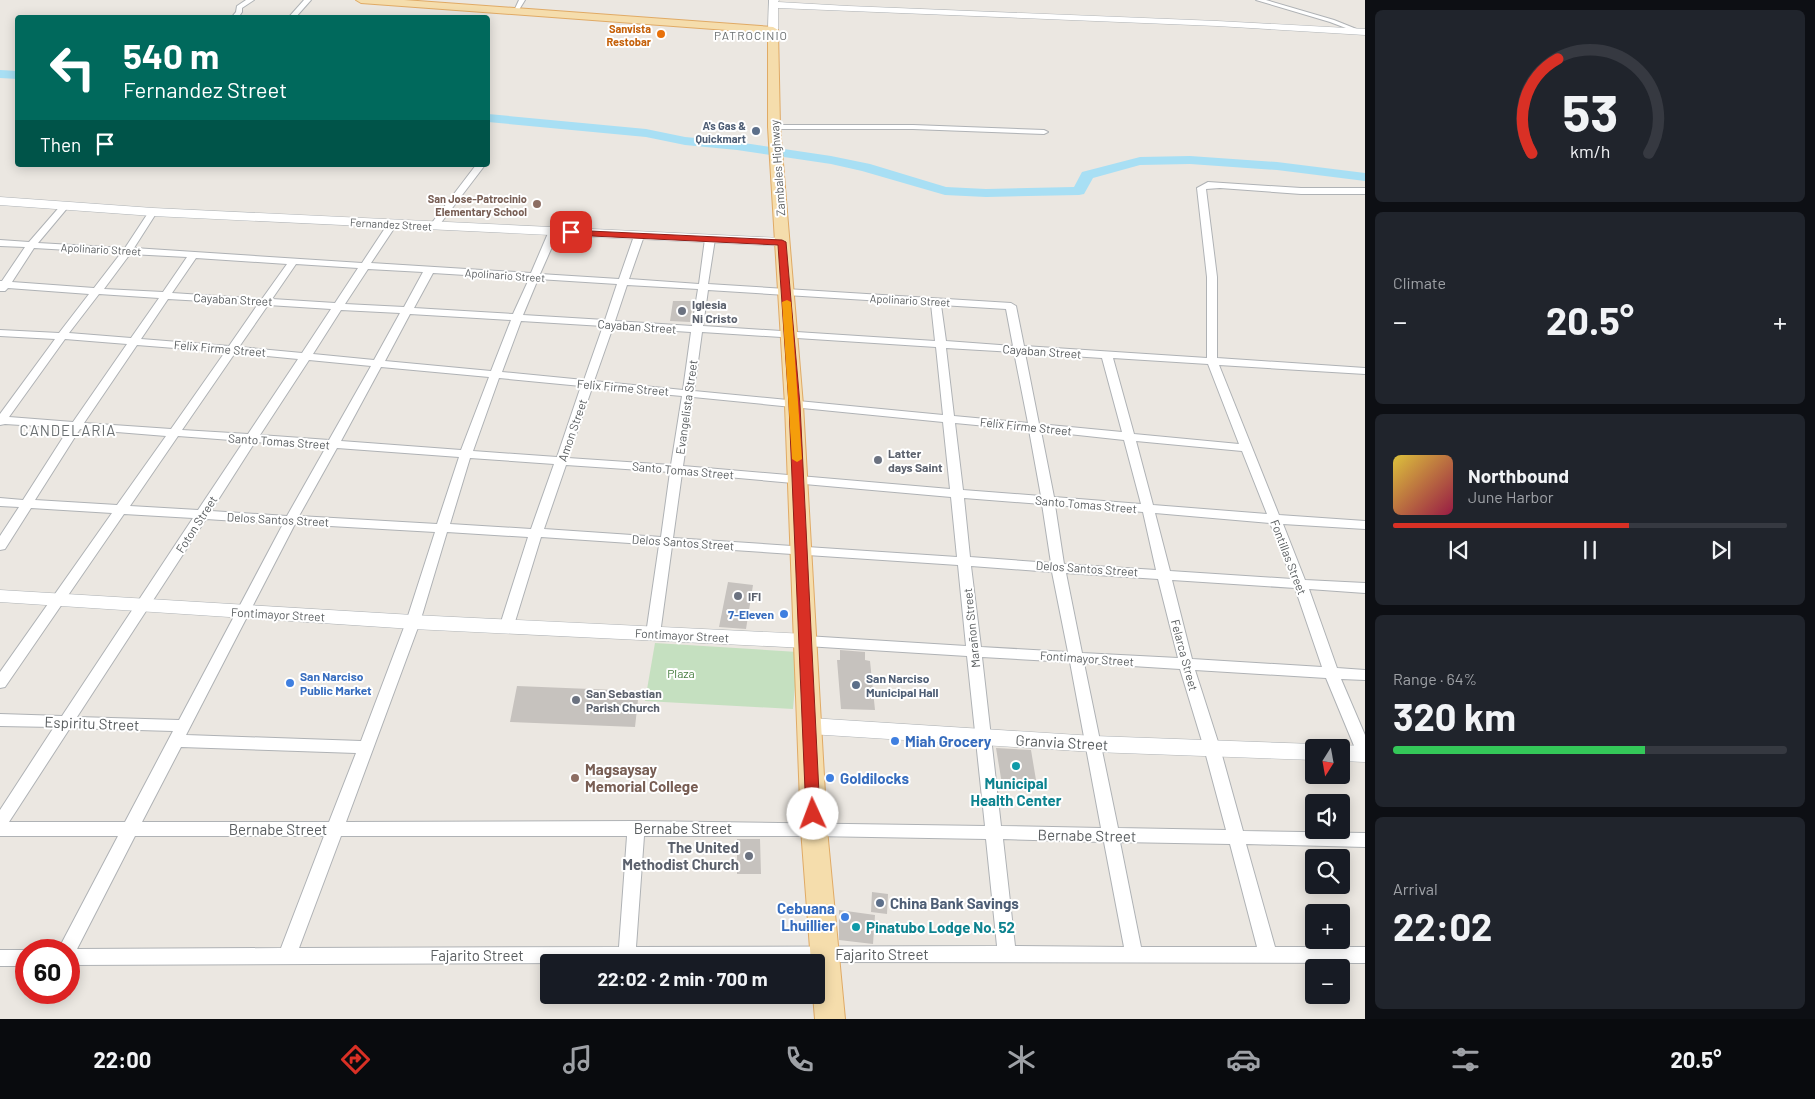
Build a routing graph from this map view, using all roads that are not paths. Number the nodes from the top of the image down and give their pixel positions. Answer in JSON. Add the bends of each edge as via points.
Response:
{"nodes":[{"id":1,"x":251,"y":0,"type":"edge"},
{"id":2,"x":308,"y":0,"type":"edge"},
{"id":3,"x":368,"y":0,"type":"edge"},
{"id":4,"x":522,"y":0,"type":"edge"},
{"id":5,"x":1259,"y":0,"type":"edge"},
{"id":6,"x":774,"y":3,"type":"edge"},
{"id":7,"x":514,"y":12,"type":"junction"},
{"id":8,"x":236,"y":15,"type":"edge"},
{"id":9,"x":294,"y":15,"type":"edge"},
{"id":10,"x":773,"y":30,"type":"junction"},
{"id":11,"x":1363,"y":32,"type":"edge"},
{"id":12,"x":774,"y":127,"type":"junction"},
{"id":13,"x":1044,"y":132,"type":"dead end"},
{"id":14,"x":479,"y":167,"type":"edge"},
{"id":15,"x":1365,"y":191,"type":"edge"},
{"id":16,"x":0,"y":201,"type":"edge"},
{"id":17,"x":65,"y":206,"type":"junction"},
{"id":18,"x":153,"y":212,"type":"junction"},
{"id":19,"x":392,"y":224,"type":"junction"},
{"id":20,"x":434,"y":226,"type":"junction"},
{"id":21,"x":554,"y":232,"type":"junction"},
{"id":22,"x":639,"y":236,"type":"junction"},
{"id":23,"x":710,"y":239,"type":"junction"},
{"id":24,"x":782,"y":242,"type":"junction"},
{"id":25,"x":0,"y":243,"type":"edge"},
{"id":26,"x":31,"y":245,"type":"junction"},
{"id":27,"x":128,"y":250,"type":"junction"},
{"id":28,"x":193,"y":255,"type":"junction"},
{"id":29,"x":293,"y":262,"type":"junction"},
{"id":30,"x":364,"y":266,"type":"junction"},
{"id":31,"x":429,"y":270,"type":"junction"},
{"id":32,"x":534,"y":277,"type":"junction"},
{"id":33,"x":622,"y":283,"type":"junction"},
{"id":34,"x":2,"y":287,"type":"edge"},
{"id":35,"x":703,"y":288,"type":"junction"},
{"id":36,"x":95,"y":291,"type":"junction"},
{"id":37,"x":786,"y":293,"type":"junction"},
{"id":38,"x":165,"y":295,"type":"junction"},
{"id":39,"x":265,"y":300,"type":"junction"},
{"id":40,"x":936,"y":301,"type":"junction"},
{"id":41,"x":339,"y":305,"type":"junction"},
{"id":42,"x":406,"y":309,"type":"junction"},
{"id":43,"x":518,"y":317,"type":"junction"},
{"id":44,"x":609,"y":324,"type":"junction"},
{"id":45,"x":697,"y":330,"type":"junction"},
{"id":46,"x":0,"y":333,"type":"edge"},
{"id":47,"x":62,"y":336,"type":"junction"},
{"id":48,"x":789,"y":336,"type":"junction"},
{"id":49,"x":134,"y":341,"type":"junction"},
{"id":50,"x":941,"y":345,"type":"junction"},
{"id":51,"x":231,"y":349,"type":"junction"},
{"id":52,"x":1019,"y":350,"type":"junction"},
{"id":53,"x":1107,"y":355,"type":"junction"},
{"id":54,"x":306,"y":357,"type":"junction"},
{"id":55,"x":1212,"y":362,"type":"junction"},
{"id":56,"x":377,"y":364,"type":"junction"},
{"id":57,"x":1365,"y":371,"type":"edge"},
{"id":58,"x":496,"y":376,"type":"junction"},
{"id":59,"x":589,"y":384,"type":"junction"},
{"id":60,"x":688,"y":392,"type":"junction"},
{"id":61,"x":794,"y":405,"type":"junction"},
{"id":62,"x":949,"y":418,"type":"junction"},
{"id":63,"x":0,"y":421,"type":"edge"},
{"id":64,"x":77,"y":425,"type":"junction"},
{"id":65,"x":1034,"y":426,"type":"junction"},
{"id":66,"x":174,"y":433,"type":"junction"},
{"id":67,"x":1129,"y":436,"type":"junction"},
{"id":68,"x":253,"y":438,"type":"junction"},
{"id":69,"x":334,"y":445,"type":"junction"},
{"id":70,"x":1246,"y":448,"type":"junction"},
{"id":71,"x":465,"y":455,"type":"junction"},
{"id":72,"x":562,"y":461,"type":"junction"},
{"id":73,"x":677,"y":468,"type":"junction"},
{"id":74,"x":798,"y":481,"type":"junction"},
{"id":75,"x":957,"y":494,"type":"junction"},
{"id":76,"x":1048,"y":501,"type":"junction"},
{"id":77,"x":0,"y":502,"type":"edge"},
{"id":78,"x":28,"y":503,"type":"junction"},
{"id":79,"x":1148,"y":509,"type":"junction"},
{"id":80,"x":121,"y":510,"type":"junction"},
{"id":81,"x":202,"y":515,"type":"junction"},
{"id":82,"x":1275,"y":519,"type":"junction"},
{"id":83,"x":292,"y":520,"type":"junction"},
{"id":84,"x":1365,"y":524,"type":"edge"},
{"id":85,"x":441,"y":527,"type":"junction"},
{"id":86,"x":536,"y":533,"type":"junction"},
{"id":87,"x":667,"y":541,"type":"junction"},
{"id":88,"x":0,"y":546,"type":"edge"},
{"id":89,"x":801,"y":550,"type":"junction"},
{"id":90,"x":963,"y":560,"type":"junction"},
{"id":91,"x":1058,"y":566,"type":"junction"},
{"id":92,"x":1163,"y":574,"type":"junction"},
{"id":93,"x":1301,"y":584,"type":"junction"},
{"id":94,"x":1365,"y":588,"type":"edge"},
{"id":95,"x":0,"y":596,"type":"edge"},
{"id":96,"x":58,"y":600,"type":"junction"},
{"id":97,"x":143,"y":605,"type":"junction"},
{"id":98,"x":244,"y":612,"type":"junction"},
{"id":99,"x":413,"y":622,"type":"junction"},
{"id":100,"x":507,"y":625,"type":"junction"},
{"id":101,"x":653,"y":634,"type":"junction"},
{"id":102,"x":806,"y":641,"type":"junction"},
{"id":103,"x":973,"y":650,"type":"junction"},
{"id":104,"x":1077,"y":657,"type":"junction"},
{"id":105,"x":1186,"y":664,"type":"junction"},
{"id":106,"x":1331,"y":672,"type":"junction"},
{"id":107,"x":1365,"y":675,"type":"edge"},
{"id":108,"x":0,"y":683,"type":"edge"},
{"id":109,"x":0,"y":720,"type":"edge"},
{"id":110,"x":66,"y":722,"type":"junction"},
{"id":111,"x":184,"y":726,"type":"junction"},
{"id":112,"x":810,"y":726,"type":"junction"},
{"id":113,"x":984,"y":738,"type":"junction"},
{"id":114,"x":176,"y":741,"type":"junction"},
{"id":115,"x":1094,"y":744,"type":"junction"},
{"id":116,"x":366,"y":747,"type":"junction"},
{"id":117,"x":1212,"y":748,"type":"junction"},
{"id":118,"x":1305,"y":752,"type":"edge"},
{"id":119,"x":1350,"y":753,"type":"edge"},
{"id":120,"x":1365,"y":754,"type":"edge"},
{"id":121,"x":0,"y":823,"type":"edge"},
{"id":122,"x":636,"y":828,"type":"junction"},
{"id":123,"x":0,"y":829,"type":"edge"},
{"id":124,"x":130,"y":829,"type":"junction"},
{"id":125,"x":335,"y":829,"type":"junction"},
{"id":126,"x":814,"y":829,"type":"junction"},
{"id":127,"x":994,"y":833,"type":"junction"},
{"id":128,"x":1110,"y":836,"type":"junction"},
{"id":129,"x":1237,"y":837,"type":"junction"},
{"id":130,"x":1365,"y":840,"type":"edge"},
{"id":131,"x":73,"y":939,"type":"edge"},
{"id":132,"x":627,"y":954,"type":"edge"},
{"id":133,"x":825,"y":954,"type":"junction"},
{"id":134,"x":1007,"y":954,"type":"junction"},
{"id":135,"x":1134,"y":954,"type":"junction"},
{"id":136,"x":540,"y":955,"type":"edge"},
{"id":137,"x":1268,"y":955,"type":"junction"},
{"id":138,"x":1365,"y":955,"type":"edge"},
{"id":139,"x":288,"y":956,"type":"junction"},
{"id":140,"x":80,"y":957,"type":"edge"},
{"id":141,"x":0,"y":958,"type":"edge"},
{"id":142,"x":15,"y":958,"type":"edge"},
{"id":143,"x":830,"y":1019,"type":"edge"}],
"edges":[{"from":1,"to":8,"type":"street","via":[[239,7]]},
{"from":2,"to":9,"type":"street"},
{"from":3,"to":7,"type":"main road"},
{"from":4,"to":7,"type":"street"},
{"from":5,"to":11,"type":"street"},
{"from":6,"to":10,"type":"street"},
{"from":6,"to":11,"type":"street"},
{"from":7,"to":10,"type":"main road"},
{"from":10,"to":12,"type":"main road","name":"Zambales Highway"},
{"from":12,"to":13,"type":"street"},
{"from":12,"to":24,"type":"main road","name":"Zambales Highway"},
{"from":14,"to":20,"type":"street"},
{"from":15,"to":55,"type":"street","via":[[1301,191],[1220,185],[1201,188],[1212,277]]},
{"from":16,"to":17,"type":"street","name":"Fernandez Street"},
{"from":17,"to":18,"type":"street","name":"Fernandez Street"},
{"from":17,"to":26,"type":"street"},
{"from":18,"to":19,"type":"street","name":"Fernandez Street"},
{"from":18,"to":27,"type":"street"},
{"from":19,"to":20,"type":"street","name":"Fernandez Street"},
{"from":19,"to":30,"type":"street","name":"Foton Street"},
{"from":20,"to":21,"type":"street","name":"Fernandez Street"},
{"from":21,"to":22,"type":"street","name":"Fernandez Street"},
{"from":21,"to":32,"type":"street"},
{"from":22,"to":23,"type":"street","name":"Fernandez Street"},
{"from":22,"to":33,"type":"street","name":"Amon Street"},
{"from":23,"to":24,"type":"street","name":"Fernandez Street"},
{"from":23,"to":35,"type":"street","name":"Evangelista Street"},
{"from":24,"to":37,"type":"main road","name":"Zambales Highway"},
{"from":25,"to":26,"type":"street","name":"Apolinario Street"},
{"from":26,"to":27,"type":"street","name":"Apolinario Street"},
{"from":26,"to":34,"type":"street"},
{"from":27,"to":28,"type":"street","name":"Apolinario Street"},
{"from":27,"to":36,"type":"street"},
{"from":28,"to":29,"type":"street","name":"Apolinario Street"},
{"from":28,"to":38,"type":"street"},
{"from":29,"to":30,"type":"street","name":"Apolinario Street"},
{"from":29,"to":39,"type":"street"},
{"from":30,"to":31,"type":"street","name":"Apolinario Street"},
{"from":30,"to":41,"type":"street","name":"Foton Street"},
{"from":31,"to":32,"type":"street","name":"Apolinario Street"},
{"from":31,"to":42,"type":"street"},
{"from":32,"to":33,"type":"street","name":"Apolinario Street"},
{"from":32,"to":43,"type":"street"},
{"from":33,"to":35,"type":"street","name":"Apolinario Street"},
{"from":33,"to":44,"type":"street","name":"Amon Street"},
{"from":34,"to":36,"type":"street","name":"Cayaban Street"},
{"from":35,"to":37,"type":"street","name":"Apolinario Street"},
{"from":35,"to":45,"type":"street","name":"Evangelista Street"},
{"from":36,"to":38,"type":"street","name":"Cayaban Street"},
{"from":36,"to":47,"type":"street"},
{"from":37,"to":40,"type":"street","name":"Apolinario Street"},
{"from":37,"to":48,"type":"main road","name":"Zambales Highway"},
{"from":38,"to":39,"type":"street","name":"Cayaban Street"},
{"from":38,"to":49,"type":"street"},
{"from":39,"to":41,"type":"street","name":"Cayaban Street"},
{"from":39,"to":51,"type":"street"},
{"from":40,"to":50,"type":"street","name":"Marañon Street"},
{"from":40,"to":52,"type":"street","name":"Apolinario Street","via":[[1011,306]]},
{"from":41,"to":42,"type":"street","name":"Cayaban Street"},
{"from":41,"to":54,"type":"street","name":"Foton Street"},
{"from":42,"to":43,"type":"street","name":"Cayaban Street"},
{"from":42,"to":56,"type":"street"},
{"from":43,"to":44,"type":"street","name":"Cayaban Street"},
{"from":43,"to":58,"type":"street"},
{"from":44,"to":45,"type":"street","name":"Cayaban Street"},
{"from":44,"to":59,"type":"street","name":"Amon Street"},
{"from":45,"to":48,"type":"street","name":"Cayaban Street"},
{"from":45,"to":60,"type":"street","name":"Evangelista Street"},
{"from":46,"to":47,"type":"street","name":"Felix Firme Street"},
{"from":47,"to":49,"type":"street","name":"Felix Firme Street"},
{"from":47,"to":63,"type":"street"},
{"from":48,"to":50,"type":"street","name":"Cayaban Street"},
{"from":48,"to":61,"type":"main road","name":"Zambales Highway"},
{"from":49,"to":51,"type":"street","name":"Felix Firme Street"},
{"from":49,"to":64,"type":"street"},
{"from":50,"to":52,"type":"street","name":"Cayaban Street"},
{"from":50,"to":62,"type":"street","name":"Marañon Street"},
{"from":51,"to":54,"type":"street","name":"Felix Firme Street"},
{"from":51,"to":66,"type":"street"},
{"from":52,"to":53,"type":"street","name":"Cayaban Street"},
{"from":52,"to":65,"type":"street"},
{"from":53,"to":55,"type":"street","name":"Cayaban Street"},
{"from":53,"to":67,"type":"street","name":"Felarca Street"},
{"from":54,"to":56,"type":"street","name":"Felix Firme Street"},
{"from":54,"to":68,"type":"street","name":"Foton Street"},
{"from":55,"to":57,"type":"street","name":"Cayaban Street"},
{"from":55,"to":70,"type":"street","name":"Fontillas Street"},
{"from":56,"to":58,"type":"street","name":"Felix Firme Street"},
{"from":56,"to":69,"type":"street"},
{"from":58,"to":59,"type":"street","name":"Felix Firme Street"},
{"from":58,"to":71,"type":"street"},
{"from":59,"to":60,"type":"street","name":"Felix Firme Street"},
{"from":59,"to":72,"type":"street","name":"Amon Street"},
{"from":60,"to":61,"type":"street","name":"Felix Firme Street"},
{"from":60,"to":73,"type":"street","name":"Evangelista Street"},
{"from":61,"to":62,"type":"street","name":"Felix Firme Street"},
{"from":61,"to":74,"type":"main road","name":"Zambales Highway"},
{"from":62,"to":65,"type":"street","name":"Felix Firme Street"},
{"from":62,"to":75,"type":"street","name":"Marañon Street"},
{"from":63,"to":64,"type":"street","name":"Santo Tomas Street"},
{"from":64,"to":66,"type":"street","name":"Santo Tomas Street"},
{"from":64,"to":78,"type":"street"},
{"from":65,"to":67,"type":"street","name":"Felix Firme Street"},
{"from":65,"to":76,"type":"street"},
{"from":66,"to":68,"type":"street","name":"Santo Tomas Street"},
{"from":66,"to":80,"type":"street"},
{"from":67,"to":70,"type":"street","name":"Felix Firme Street"},
{"from":67,"to":79,"type":"street","name":"Felarca Street"},
{"from":68,"to":69,"type":"street","name":"Santo Tomas Street"},
{"from":68,"to":81,"type":"street","name":"Foton Street"},
{"from":69,"to":71,"type":"street","name":"Santo Tomas Street"},
{"from":69,"to":83,"type":"street"},
{"from":70,"to":82,"type":"street","name":"Fontillas Street"},
{"from":71,"to":72,"type":"street","name":"Santo Tomas Street"},
{"from":71,"to":85,"type":"street"},
{"from":72,"to":73,"type":"street","name":"Santo Tomas Street"},
{"from":72,"to":86,"type":"street","name":"Amon Street"},
{"from":73,"to":74,"type":"street","name":"Santo Tomas Street"},
{"from":73,"to":87,"type":"street","name":"Evangelista Street"},
{"from":74,"to":75,"type":"street","name":"Santo Tomas Street"},
{"from":74,"to":89,"type":"main road","name":"Zambales Highway"},
{"from":75,"to":76,"type":"street","name":"Santo Tomas Street"},
{"from":75,"to":90,"type":"street","name":"Marañon Street"},
{"from":76,"to":79,"type":"street","name":"Santo Tomas Street"},
{"from":76,"to":91,"type":"street"},
{"from":77,"to":78,"type":"street","name":"Delos Santos Street"},
{"from":78,"to":80,"type":"street","name":"Delos Santos Street"},
{"from":78,"to":88,"type":"street"},
{"from":79,"to":82,"type":"street","name":"Santo Tomas Street"},
{"from":79,"to":92,"type":"street","name":"Felarca Street"},
{"from":80,"to":81,"type":"street","name":"Delos Santos Street"},
{"from":80,"to":96,"type":"street"},
{"from":81,"to":83,"type":"street","name":"Delos Santos Street"},
{"from":81,"to":97,"type":"street","name":"Foton Street"},
{"from":82,"to":84,"type":"street","name":"Santo Tomas Street"},
{"from":82,"to":93,"type":"street","name":"Fontillas Street"},
{"from":83,"to":85,"type":"street","name":"Delos Santos Street"},
{"from":83,"to":98,"type":"street"},
{"from":85,"to":86,"type":"street","name":"Delos Santos Street"},
{"from":85,"to":99,"type":"street"},
{"from":86,"to":87,"type":"street","name":"Delos Santos Street"},
{"from":86,"to":100,"type":"street","name":"Amon Street"},
{"from":87,"to":89,"type":"street","name":"Delos Santos Street"},
{"from":87,"to":101,"type":"street","name":"Evangelista Street"},
{"from":89,"to":90,"type":"street","name":"Delos Santos Street"},
{"from":89,"to":102,"type":"main road","name":"Zambales Highway"},
{"from":90,"to":91,"type":"street","name":"Delos Santos Street"},
{"from":90,"to":103,"type":"street","name":"Marañon Street"},
{"from":91,"to":92,"type":"street","name":"Delos Santos Street"},
{"from":91,"to":104,"type":"street"},
{"from":92,"to":93,"type":"street","name":"Delos Santos Street"},
{"from":92,"to":105,"type":"street","name":"Felarca Street"},
{"from":93,"to":94,"type":"street","name":"Delos Santos Street"},
{"from":93,"to":106,"type":"street","name":"Fontillas Street"},
{"from":95,"to":96,"type":"street","name":"Fontimayor Street"},
{"from":96,"to":97,"type":"street","name":"Fontimayor Street"},
{"from":96,"to":108,"type":"street"},
{"from":97,"to":98,"type":"street","name":"Fontimayor Street"},
{"from":97,"to":110,"type":"street","name":"Foton Street"},
{"from":98,"to":99,"type":"street","name":"Fontimayor Street"},
{"from":98,"to":111,"type":"street"},
{"from":99,"to":100,"type":"street","name":"Fontimayor Street"},
{"from":99,"to":116,"type":"street"},
{"from":100,"to":101,"type":"street","name":"Fontimayor Street"},
{"from":101,"to":102,"type":"street","name":"Fontimayor Street"},
{"from":102,"to":103,"type":"street","name":"Fontimayor Street"},
{"from":102,"to":112,"type":"main road","name":"Zambales Highway"},
{"from":103,"to":104,"type":"street","name":"Fontimayor Street"},
{"from":103,"to":113,"type":"street","name":"Marañon Street"},
{"from":104,"to":105,"type":"street","name":"Fontimayor Street"},
{"from":104,"to":115,"type":"street"},
{"from":105,"to":106,"type":"street","name":"Fontimayor Street"},
{"from":105,"to":117,"type":"street","name":"Felarca Street"},
{"from":106,"to":107,"type":"street","name":"Fontimayor Street"},
{"from":106,"to":120,"type":"street","name":"Fontillas Street"},
{"from":109,"to":110,"type":"street","name":"Espiritu Street"},
{"from":110,"to":111,"type":"street","name":"Espiritu Street"},
{"from":110,"to":121,"type":"street","name":"Foton Street"},
{"from":111,"to":114,"type":"street"},
{"from":112,"to":113,"type":"street","name":"Granvia Street"},
{"from":112,"to":126,"type":"main road","name":"Zambales Highway"},
{"from":113,"to":115,"type":"street","name":"Granvia Street"},
{"from":113,"to":127,"type":"street","name":"Marañon Street"},
{"from":114,"to":116,"type":"street"},
{"from":114,"to":124,"type":"street"},
{"from":115,"to":117,"type":"street","name":"Granvia Street"},
{"from":115,"to":128,"type":"street"},
{"from":116,"to":125,"type":"street"},
{"from":117,"to":118,"type":"street","name":"Granvia Street"},
{"from":117,"to":129,"type":"street","name":"Felarca Street"},
{"from":119,"to":120,"type":"street"},
{"from":122,"to":125,"type":"street","name":"Bernabe Street"},
{"from":122,"to":126,"type":"street","name":"Bernabe Street"},
{"from":122,"to":132,"type":"street"},
{"from":123,"to":124,"type":"street","name":"Bernabe Street"},
{"from":124,"to":125,"type":"street","name":"Bernabe Street"},
{"from":124,"to":131,"type":"street"},
{"from":125,"to":139,"type":"street"},
{"from":126,"to":127,"type":"street","name":"Bernabe Street"},
{"from":126,"to":133,"type":"main road","name":"Zambales Highway"},
{"from":127,"to":128,"type":"street","name":"Bernabe Street"},
{"from":127,"to":134,"type":"street","name":"Marañon Street"},
{"from":128,"to":129,"type":"street","name":"Bernabe Street"},
{"from":128,"to":135,"type":"street"},
{"from":129,"to":130,"type":"street","name":"Bernabe Street"},
{"from":129,"to":137,"type":"street","name":"Felarca Street"},
{"from":133,"to":134,"type":"street","name":"Fajarito Street"},
{"from":133,"to":143,"type":"main road","name":"Zambales Highway"},
{"from":134,"to":135,"type":"street","name":"Fajarito Street"},
{"from":135,"to":137,"type":"street","name":"Fajarito Street"},
{"from":136,"to":139,"type":"street","name":"Fajarito Street"},
{"from":137,"to":138,"type":"street","name":"Fajarito Street"},
{"from":139,"to":140,"type":"street","name":"Fajarito Street"},
{"from":141,"to":142,"type":"street"}]}
